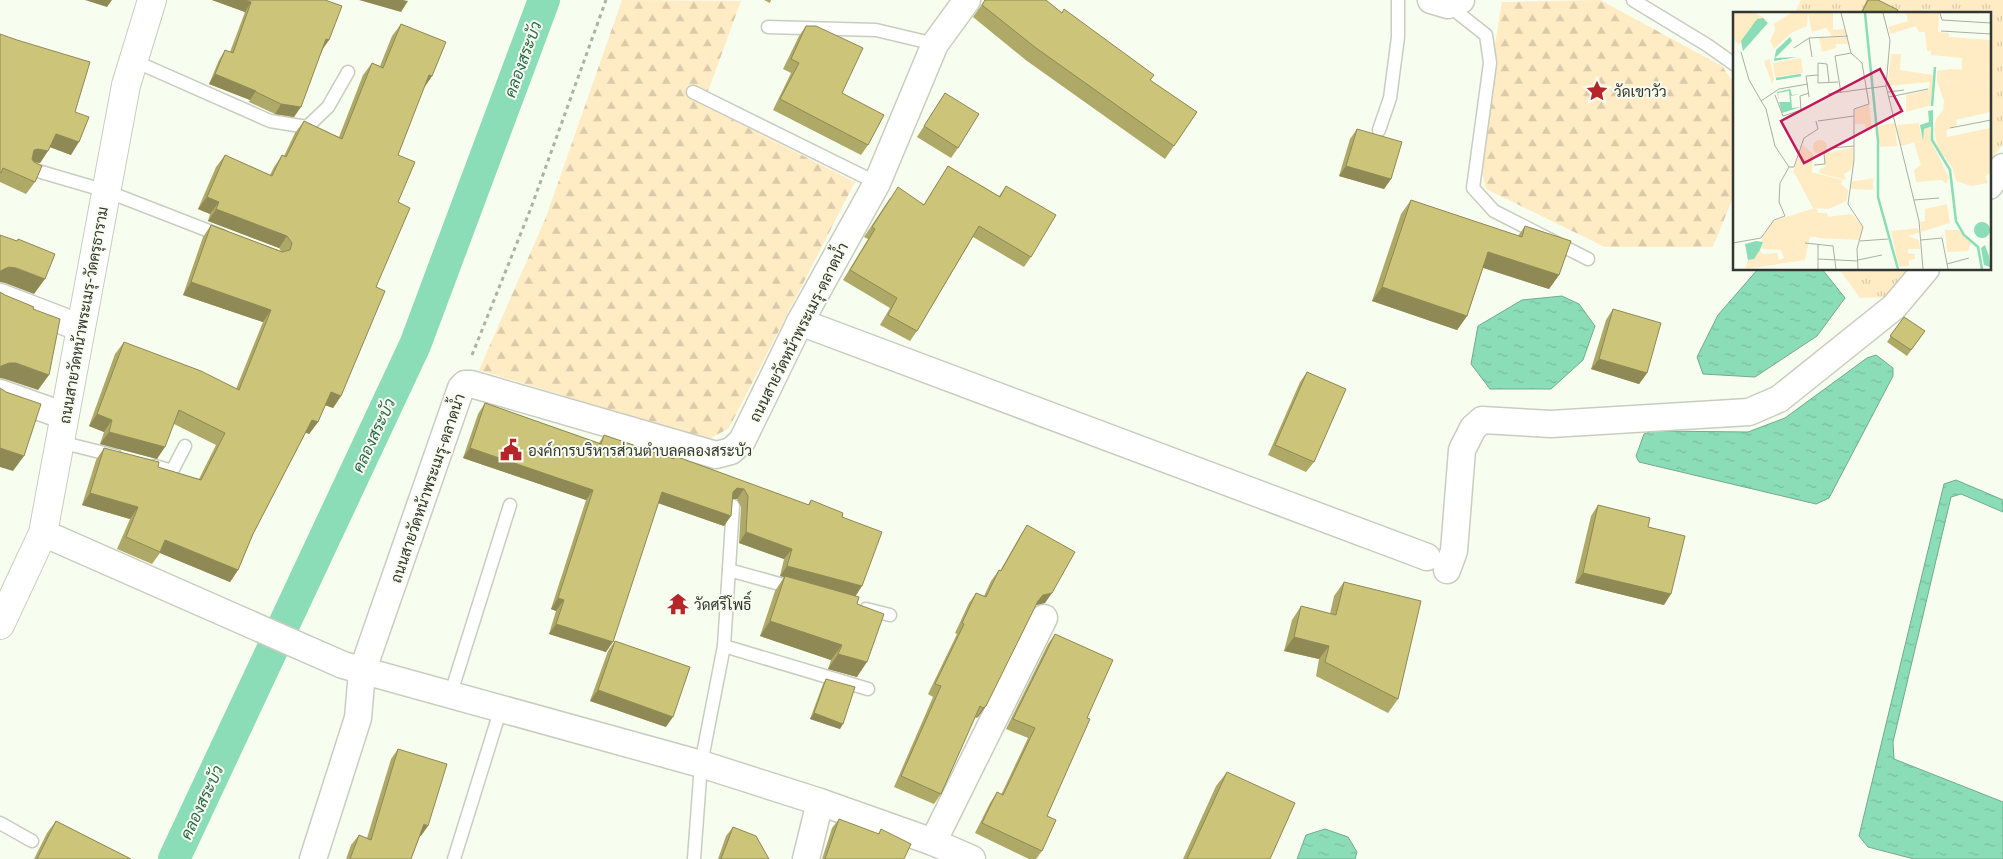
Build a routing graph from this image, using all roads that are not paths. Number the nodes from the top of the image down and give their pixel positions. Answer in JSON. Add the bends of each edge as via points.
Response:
{"nodes":[{"id":1,"x":152,"y":0,"type":"edge"},
{"id":2,"x":967,"y":0,"type":"edge"},
{"id":3,"x":1398,"y":0,"type":"edge"},
{"id":4,"x":1633,"y":0,"type":"edge"},
{"id":5,"x":1446,"y":2,"type":"edge"},
{"id":6,"x":768,"y":27,"type":"dead end"},
{"id":7,"x":935,"y":44,"type":"junction"},
{"id":8,"x":132,"y":60,"type":"junction"},
{"id":9,"x":1733,"y":63,"type":"edge"},
{"id":10,"x":348,"y":72,"type":"dead end"},
{"id":11,"x":693,"y":92,"type":"dead end"},
{"id":12,"x":1379,"y":130,"type":"dead end"},
{"id":13,"x":2003,"y":167,"type":"edge"},
{"id":14,"x":31,"y":169,"type":"edge"},
{"id":15,"x":877,"y":183,"type":"junction"},
{"id":16,"x":1990,"y":185,"type":"edge"},
{"id":17,"x":106,"y":191,"type":"junction"},
{"id":18,"x":231,"y":239,"type":"edge"},
{"id":19,"x":1588,"y":259,"type":"dead end"},
{"id":20,"x":1925,"y":270,"type":"edge"},
{"id":21,"x":0,"y":298,"type":"edge"},
{"id":22,"x":800,"y":322,"type":"junction"},
{"id":23,"x":81,"y":328,"type":"junction"},
{"id":24,"x":0,"y":393,"type":"edge"},
{"id":25,"x":65,"y":416,"type":"junction"},
{"id":26,"x":60,"y":442,"type":"junction"},
{"id":27,"x":185,"y":446,"type":"dead end"},
{"id":28,"x":125,"y":459,"type":"edge"},
{"id":29,"x":144,"y":464,"type":"edge"},
{"id":30,"x":510,"y":504,"type":"dead end"},
{"id":31,"x":733,"y":506,"type":"edge"},
{"id":32,"x":43,"y":533,"type":"junction"},
{"id":33,"x":729,"y":570,"type":"junction"},
{"id":34,"x":805,"y":591,"type":"edge"},
{"id":35,"x":852,"y":604,"type":"edge"},
{"id":36,"x":890,"y":615,"type":"dead end"},
{"id":37,"x":1044,"y":618,"type":"dead end"},
{"id":38,"x":0,"y":626,"type":"edge"},
{"id":39,"x":724,"y":646,"type":"junction"},
{"id":40,"x":353,"y":669,"type":"junction"},
{"id":41,"x":868,"y":690,"type":"dead end"},
{"id":42,"x":450,"y":696,"type":"junction"},
{"id":43,"x":501,"y":708,"type":"junction"},
{"id":44,"x":701,"y":764,"type":"junction"},
{"id":45,"x":820,"y":802,"type":"junction"},
{"id":46,"x":0,"y":823,"type":"edge"},
{"id":47,"x":32,"y":841,"type":"dead end"},
{"id":48,"x":933,"y":842,"type":"junction"},
{"id":49,"x":313,"y":859,"type":"edge"},
{"id":50,"x":454,"y":859,"type":"edge"},
{"id":51,"x":694,"y":859,"type":"edge"},
{"id":52,"x":806,"y":859,"type":"edge"},
{"id":53,"x":972,"y":859,"type":"edge"}],
"edges":[{"from":1,"to":8,"type":"street","name":"ถนนสายวัดหน้าพระเมรุ-วัดครุธาราม"},
{"from":2,"to":7,"type":"street","name":"ถนนสายวัดหน้าพระเมรุ-ตลาดน้ำ"},
{"from":3,"to":12,"type":"lane","via":[[1398,37],[1390,98]]},
{"from":4,"to":9,"type":"lane"},
{"from":5,"to":19,"type":"lane","via":[[1486,36],[1489,54],[1473,188],[1494,211]]},
{"from":6,"to":7,"type":"lane","via":[[876,30]]},
{"from":7,"to":15,"type":"street","name":"ถนนสายวัดหน้าพระเมรุ-ตลาดน้ำ"},
{"from":8,"to":10,"type":"lane","via":[[270,121],[307,127],[328,107]]},
{"from":8,"to":17,"type":"street","name":"ถนนสายวัดหน้าพระเมรุ-วัดครุธาราม"},
{"from":11,"to":15,"type":"lane"},
{"from":13,"to":16,"type":"street"},
{"from":14,"to":17,"type":"lane"},
{"from":15,"to":22,"type":"street","name":"ถนนสายวัดหน้าพระเมรุ-ตลาดน้ำ"},
{"from":17,"to":18,"type":"lane"},
{"from":17,"to":23,"type":"street","name":"ถนนสายวัดหน้าพระเมรุ-วัดครุธาราม"},
{"from":20,"to":22,"type":"street","via":[[1894,308],[1779,399],[1749,412],[1551,424],[1482,420],[1473,428],[1462,450],[1454,551],[1437,564]]},
{"from":21,"to":23,"type":"street"},
{"from":22,"to":40,"type":"street","name":"ถนนสายวัดหน้าพระเมรุ-ตลาดน้ำ","via":[[742,441],[732,451],[716,455],[465,384]]},
{"from":23,"to":25,"type":"street","name":"ถนนสายวัดหน้าพระเมรุ-วัดครุธาราม"},
{"from":24,"to":25,"type":"street"},
{"from":25,"to":26,"type":"street","name":"ถนนสายวัดหน้าพระเมรุ-วัดครุธาราม"},
{"from":26,"to":28,"type":"lane"},
{"from":26,"to":32,"type":"street","name":"ถนนสายวัดหน้าพระเมรุ-วัดครุธาราม"},
{"from":27,"to":29,"type":"lane","via":[[172,471]]},
{"from":30,"to":42,"type":"lane"},
{"from":31,"to":33,"type":"lane"},
{"from":32,"to":38,"type":"street","name":"ถนนสายวัดหน้าพระเมรุ-วัดครุธาราม"},
{"from":32,"to":40,"type":"street"},
{"from":33,"to":34,"type":"lane"},
{"from":33,"to":39,"type":"lane"},
{"from":35,"to":36,"type":"lane"},
{"from":37,"to":48,"type":"street"},
{"from":39,"to":41,"type":"lane"},
{"from":39,"to":44,"type":"lane"},
{"from":40,"to":42,"type":"street"},
{"from":40,"to":49,"type":"street","name":"ถนนสายวัดหน้าพระเมรุ-ตลาดน้ำ","via":[[358,718]]},
{"from":42,"to":43,"type":"street"},
{"from":43,"to":44,"type":"street"},
{"from":43,"to":50,"type":"lane"},
{"from":44,"to":45,"type":"street"},
{"from":44,"to":51,"type":"lane"},
{"from":45,"to":48,"type":"street"},
{"from":45,"to":52,"type":"street"},
{"from":46,"to":47,"type":"lane"},
{"from":48,"to":53,"type":"street"}]}
